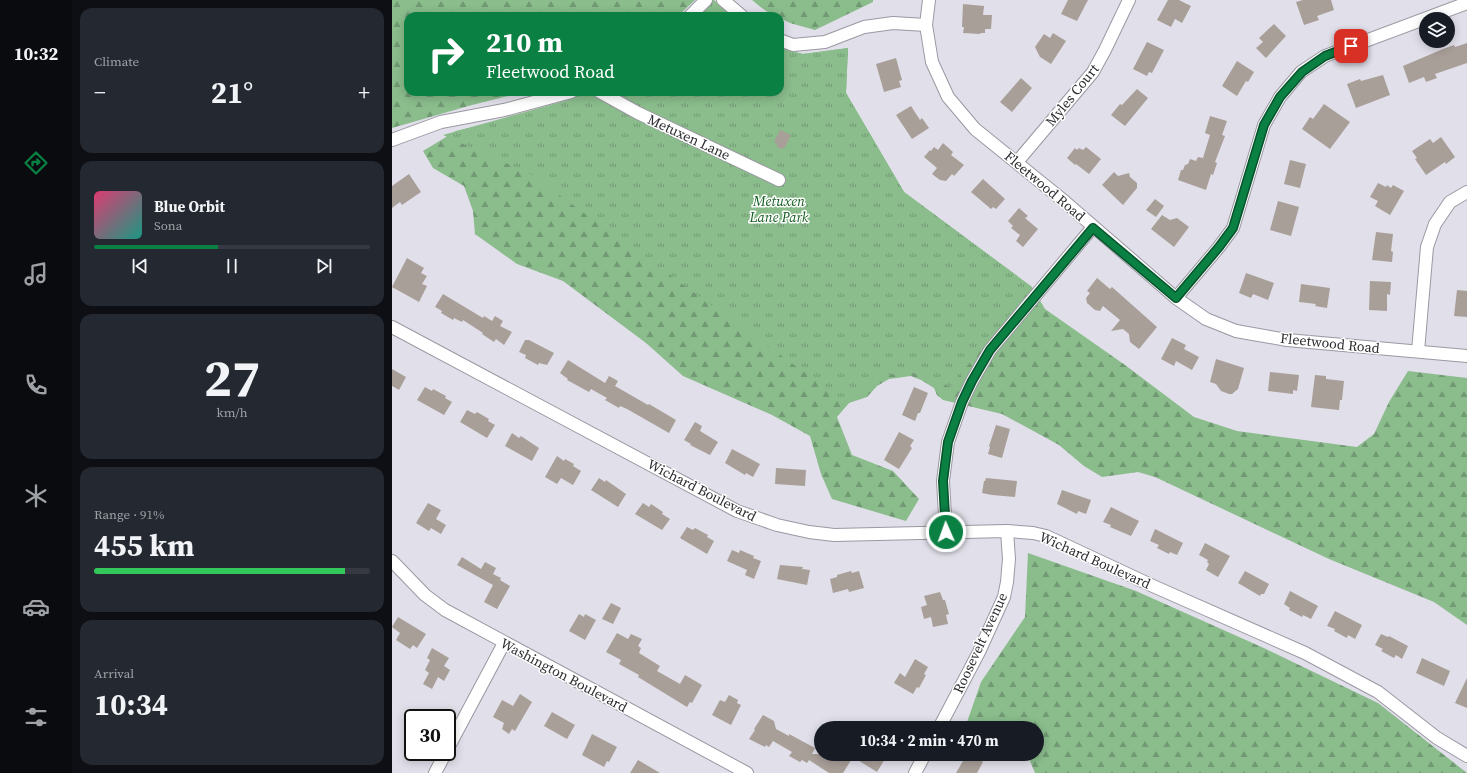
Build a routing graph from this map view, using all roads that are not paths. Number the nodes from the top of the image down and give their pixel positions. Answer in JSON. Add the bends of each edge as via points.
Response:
{"nodes":[{"id":1,"x":706,"y":0,"type":"edge"},
{"id":2,"x":723,"y":0,"type":"edge"},
{"id":3,"x":929,"y":0,"type":"edge"},
{"id":4,"x":1129,"y":0,"type":"edge"},
{"id":5,"x":1467,"y":3,"type":"edge"},
{"id":6,"x":694,"y":12,"type":"edge"},
{"id":7,"x":737,"y":12,"type":"edge"},
{"id":8,"x":926,"y":25,"type":"junction"},
{"id":9,"x":784,"y":42,"type":"edge"},
{"id":10,"x":556,"y":96,"type":"edge"},
{"id":11,"x":607,"y":96,"type":"edge"},
{"id":12,"x":392,"y":140,"type":"edge"},
{"id":13,"x":1017,"y":162,"type":"junction"},
{"id":14,"x":779,"y":180,"type":"dead end"},
{"id":15,"x":1467,"y":192,"type":"edge"},
{"id":16,"x":1093,"y":228,"type":"junction"},
{"id":17,"x":1176,"y":298,"type":"junction"},
{"id":18,"x":392,"y":327,"type":"edge"},
{"id":19,"x":1418,"y":351,"type":"junction"},
{"id":20,"x":1467,"y":356,"type":"edge"},
{"id":21,"x":1007,"y":531,"type":"junction"},
{"id":22,"x":946,"y":532,"type":"junction"},
{"id":23,"x":392,"y":561,"type":"edge"},
{"id":24,"x":504,"y":643,"type":"junction"},
{"id":25,"x":943,"y":721,"type":"edge"},
{"id":26,"x":456,"y":732,"type":"edge"},
{"id":27,"x":1467,"y":756,"type":"edge"},
{"id":28,"x":441,"y":761,"type":"edge"},
{"id":29,"x":921,"y":761,"type":"edge"},
{"id":30,"x":434,"y":773,"type":"edge"},
{"id":31,"x":747,"y":773,"type":"edge"},
{"id":32,"x":915,"y":773,"type":"edge"}],
"edges":[{"from":1,"to":6,"type":"street"},
{"from":2,"to":7,"type":"street"},
{"from":3,"to":8,"type":"street","name":"Fleetwood Road"},
{"from":4,"to":13,"type":"street","name":"Myles Court","via":[[1093,72]]},
{"from":5,"to":17,"type":"street","via":[[1325,56],[1302,72],[1280,97],[1264,125],[1233,228]]},
{"from":8,"to":9,"type":"street","via":[[893,23],[864,27],[826,42],[793,45]]},
{"from":8,"to":13,"type":"street","name":"Fleetwood Road","via":[[932,62],[948,97],[975,129]]},
{"from":10,"to":12,"type":"street","via":[[504,110],[440,122]]},
{"from":11,"to":14,"type":"street","name":"Metuxen Lane"},
{"from":13,"to":16,"type":"street","name":"Fleetwood Road"},
{"from":15,"to":19,"type":"street","via":[[1450,202],[1435,224],[1427,247]]},
{"from":16,"to":17,"type":"street","name":"Fleetwood Road"},
{"from":16,"to":22,"type":"street","via":[[990,350],[972,381],[948,442],[943,481]]},
{"from":17,"to":19,"type":"street","name":"Fleetwood Road","via":[[1206,319],[1236,331],[1287,340]]},
{"from":18,"to":22,"type":"street","name":"Wichard Boulevard","via":[[737,511],[777,525],[834,535]]},
{"from":19,"to":20,"type":"street","name":"Fleetwood Road"},
{"from":21,"to":22,"type":"street","name":"Wichard Boulevard"},
{"from":21,"to":25,"type":"street","name":"Roosevelt Avenue","via":[[1009,559],[1004,597]]},
{"from":21,"to":27,"type":"street","name":"Wichard Boulevard","via":[[1046,536],[1305,653],[1378,692],[1437,738]]},
{"from":23,"to":24,"type":"street","name":"Washington Boulevard","via":[[425,596]]},
{"from":24,"to":26,"type":"street"},
{"from":24,"to":31,"type":"street","name":"Washington Boulevard"},
{"from":28,"to":30,"type":"street"},
{"from":29,"to":32,"type":"street"}]}
